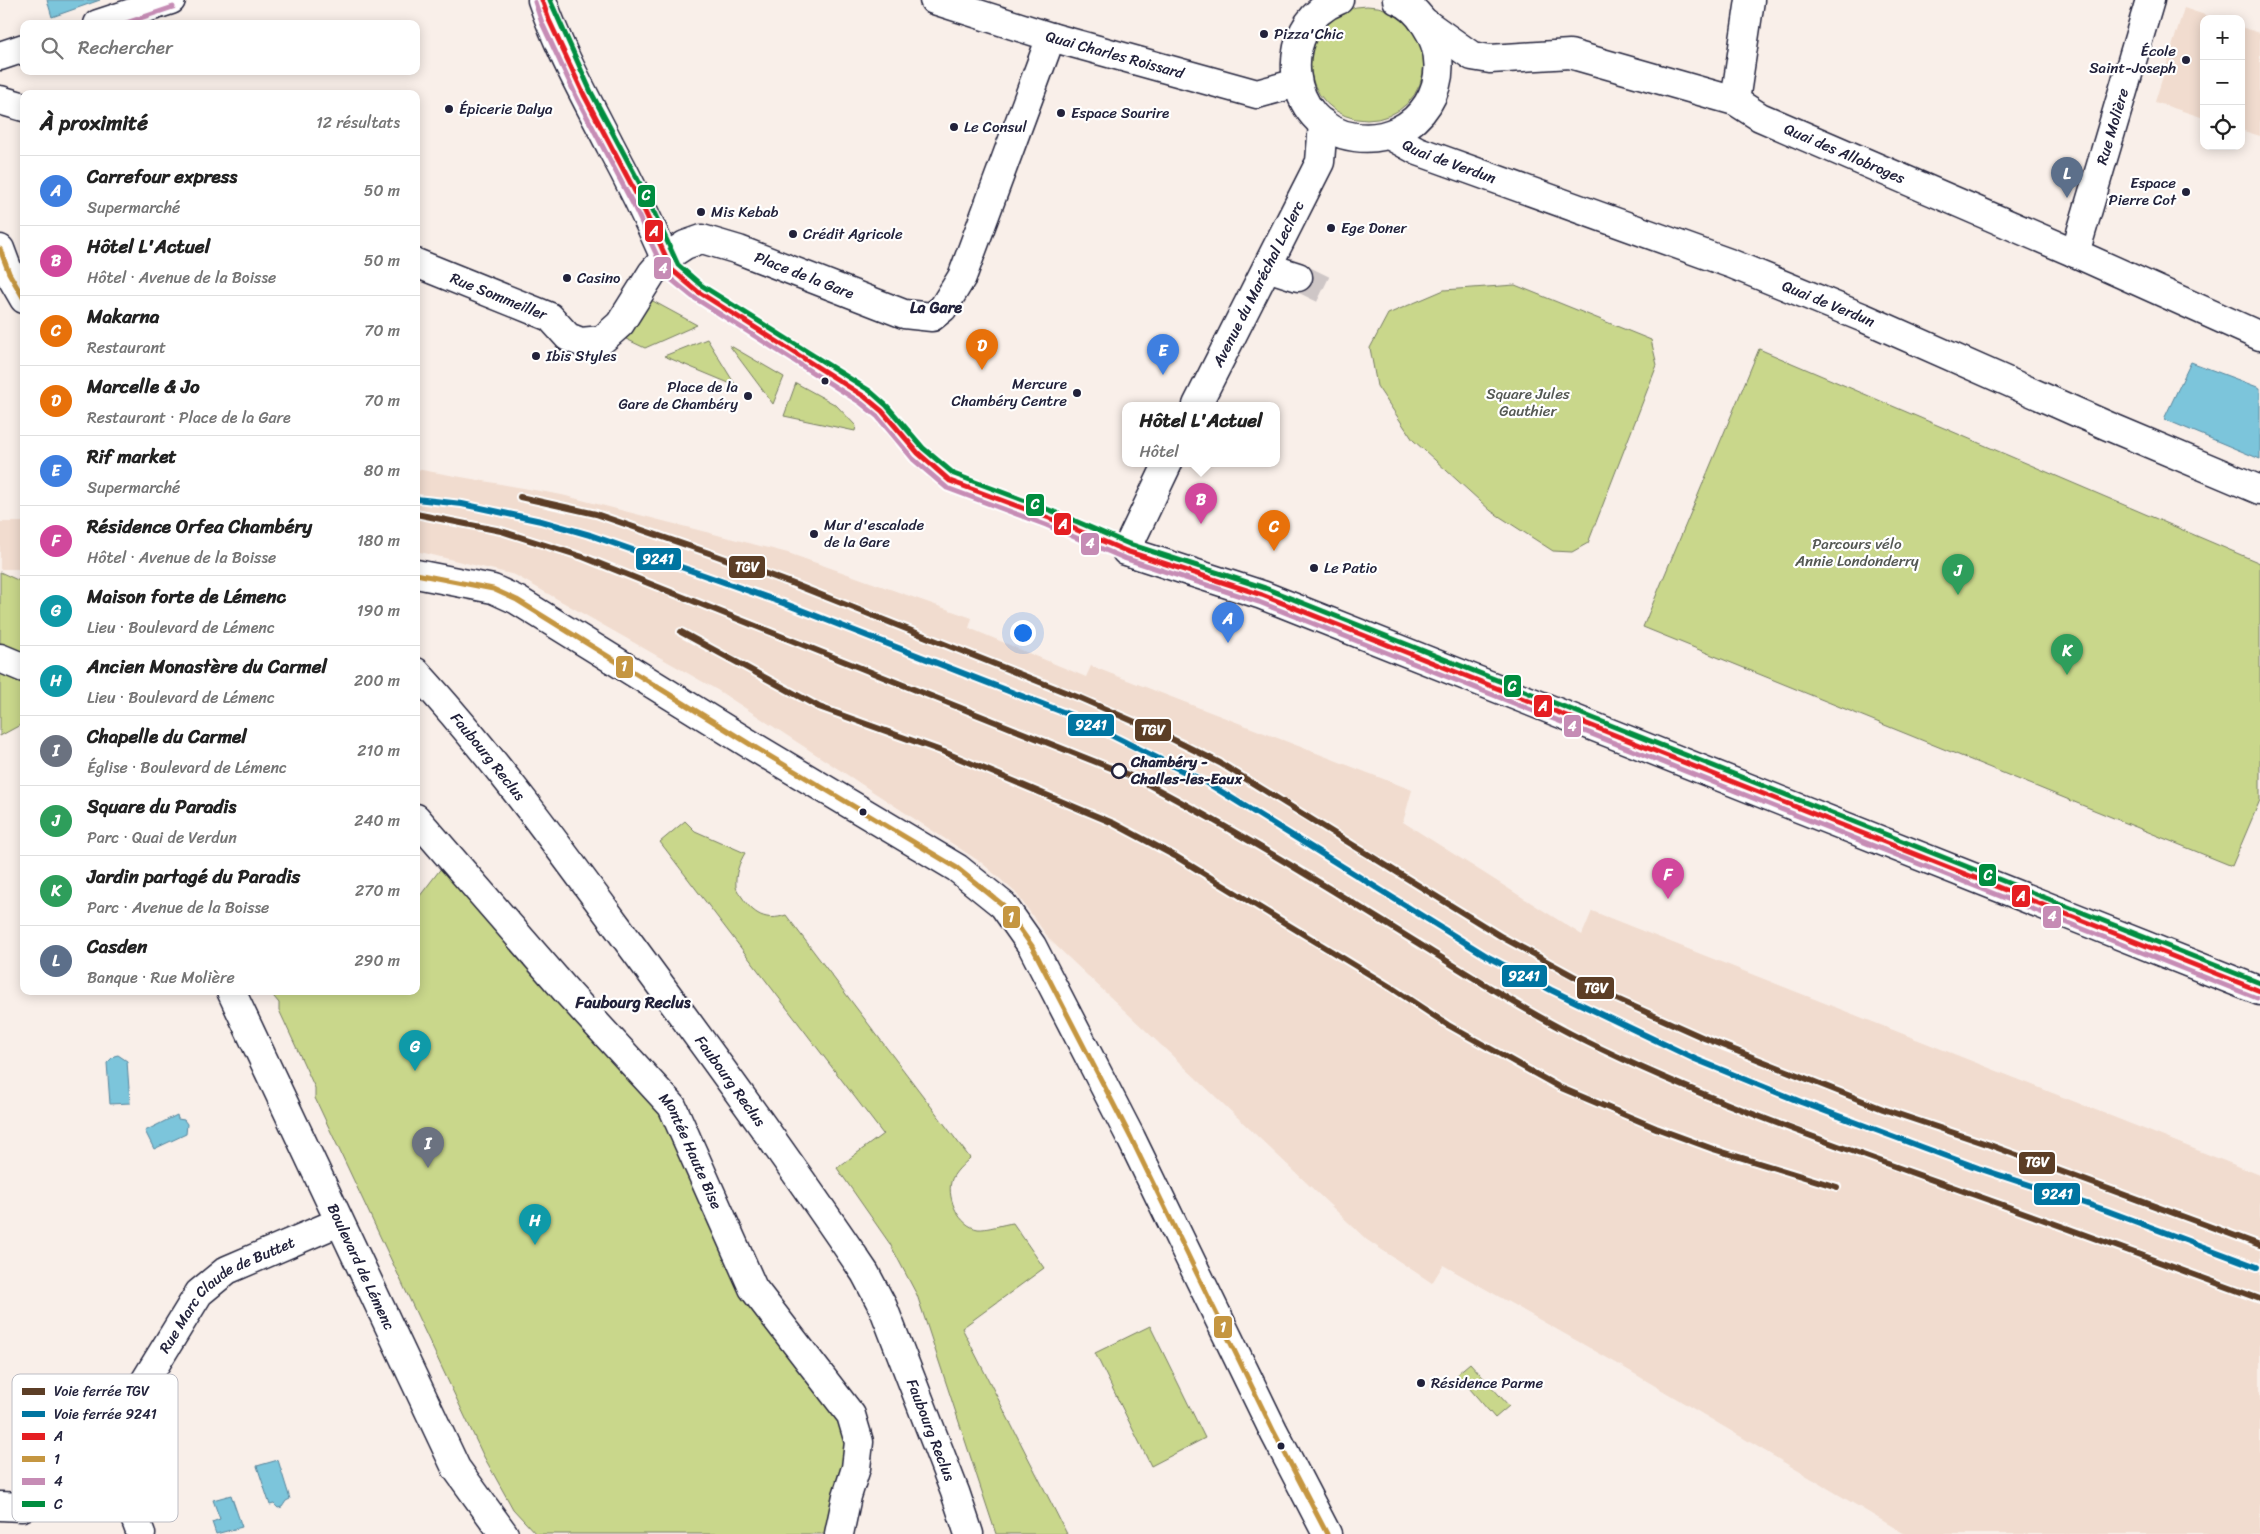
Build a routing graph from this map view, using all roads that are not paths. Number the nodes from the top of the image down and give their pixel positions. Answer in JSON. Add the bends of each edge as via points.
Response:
{"nodes":[{"id":1,"x":171,"y":0,"type":"edge"},
{"id":2,"x":542,"y":0,"type":"edge"},
{"id":3,"x":934,"y":0,"type":"edge"},
{"id":4,"x":1339,"y":0,"type":"edge"},
{"id":5,"x":1399,"y":0,"type":"edge"},
{"id":6,"x":1750,"y":0,"type":"edge"},
{"id":7,"x":2150,"y":0,"type":"edge"},
{"id":8,"x":1308,"y":7,"type":"edge"},
{"id":9,"x":110,"y":20,"type":"edge"},
{"id":10,"x":1423,"y":21,"type":"junction"},
{"id":11,"x":1051,"y":37,"type":"junction"},
{"id":12,"x":20,"y":49,"type":"edge"},
{"id":13,"x":0,"y":56,"type":"edge"},
{"id":14,"x":1296,"y":83,"type":"junction"},
{"id":15,"x":0,"y":100,"type":"edge"},
{"id":16,"x":1735,"y":101,"type":"junction"},
{"id":17,"x":20,"y":106,"type":"edge"},
{"id":18,"x":1323,"y":123,"type":"junction"},
{"id":19,"x":1389,"y":136,"type":"junction"},
{"id":20,"x":1355,"y":137,"type":"junction"},
{"id":21,"x":1320,"y":162,"type":"junction"},
{"id":22,"x":0,"y":249,"type":"edge"},
{"id":23,"x":2074,"y":253,"type":"junction"},
{"id":24,"x":665,"y":258,"type":"junction"},
{"id":25,"x":420,"y":265,"type":"edge"},
{"id":26,"x":1267,"y":267,"type":"junction"},
{"id":27,"x":1298,"y":277,"type":"tunnel mouth"},
{"id":28,"x":20,"y":292,"type":"edge"},
{"id":29,"x":2260,"y":336,"type":"edge"},
{"id":30,"x":602,"y":340,"type":"joint"},
{"id":31,"x":1198,"y":402,"type":"edge"},
{"id":32,"x":1166,"y":467,"type":"edge"},
{"id":33,"x":2260,"y":490,"type":"edge"},
{"id":34,"x":420,"y":575,"type":"edge"},
{"id":35,"x":0,"y":658,"type":"edge"},
{"id":36,"x":20,"y":666,"type":"edge"},
{"id":37,"x":420,"y":677,"type":"edge"},
{"id":38,"x":420,"y":823,"type":"edge"},
{"id":39,"x":2260,"y":991,"type":"edge"},
{"id":40,"x":233,"y":995,"type":"edge"},
{"id":41,"x":339,"y":1222,"type":"junction"},
{"id":42,"x":149,"y":1374,"type":"edge"},
{"id":43,"x":136,"y":1522,"type":"edge"},
{"id":44,"x":141,"y":1534,"type":"edge"},
{"id":45,"x":503,"y":1534,"type":"edge"},
{"id":46,"x":839,"y":1534,"type":"edge"},
{"id":47,"x":969,"y":1534,"type":"edge"},
{"id":48,"x":1327,"y":1534,"type":"edge"}],
"edges":[{"from":1,"to":9,"type":"street"},
{"from":2,"to":24,"type":"street","via":[[584,95],[640,201]]},
{"from":3,"to":11,"type":"street","name":"Quai Charles Roissard"},
{"from":4,"to":8,"type":"street"},
{"from":5,"to":10,"type":"street"},
{"from":6,"to":16,"type":"street"},
{"from":7,"to":23,"type":"street","name":"Rue Molière"},
{"from":8,"to":14,"type":"street","via":[[1295,64]]},
{"from":10,"to":16,"type":"street","name":"Quai des Allobroges","via":[[1472,56],[1570,54]]},
{"from":10,"to":19,"type":"street","via":[[1438,49],[1439,70],[1435,89],[1417,118]]},
{"from":11,"to":14,"type":"street","name":"Quai Charles Roissard","via":[[1257,94]]},
{"from":11,"to":24,"type":"street","name":"Place de la Gare","via":[[962,276],[943,308],[932,317],[904,314],[753,255],[702,239]]},
{"from":12,"to":13,"type":"street"},
{"from":14,"to":18,"type":"street","via":[[1306,105]]},
{"from":15,"to":17,"type":"street"},
{"from":16,"to":23,"type":"street","name":"Quai des Allobroges","via":[[1760,117]]},
{"from":18,"to":20,"type":"street"},
{"from":18,"to":21,"type":"street","name":"Avenue du Maréchal Leclerc"},
{"from":19,"to":20,"type":"street"},
{"from":19,"to":33,"type":"street","name":"Quai de Verdun","via":[[1418,152],[1732,264]]},
{"from":20,"to":21,"type":"street","name":"Avenue du Maréchal Leclerc"},
{"from":21,"to":26,"type":"street","name":"Avenue du Maréchal Leclerc"},
{"from":22,"to":28,"type":"street"},
{"from":23,"to":29,"type":"street","name":"Quai des Allobroges"},
{"from":24,"to":30,"type":"street","name":"Place de la Gare","via":[[620,324]]},
{"from":25,"to":30,"type":"street","name":"Rue Sommeiller","via":[[550,317],[568,337],[581,342]]},
{"from":26,"to":27,"type":"street"},
{"from":26,"to":31,"type":"street","name":"Avenue du Maréchal Leclerc"},
{"from":32,"to":39,"type":"street","via":[[1126,551],[1262,595]]},
{"from":34,"to":48,"type":"street","via":[[493,589],[517,600],[957,868],[1003,905],[1032,946],[1132,1138]]},
{"from":35,"to":36,"type":"street"},
{"from":37,"to":47,"type":"street","name":"Faubourg Reclus","via":[[484,752],[594,895],[865,1273],[883,1307]]},
{"from":38,"to":46,"type":"street","name":"Montée Haute Bise","via":[[672,1106],[753,1288],[851,1415],[859,1442],[856,1468]]},
{"from":40,"to":41,"type":"street","name":"Boulevard de Lémenc"},
{"from":41,"to":42,"type":"street","name":"Rue Marc Claude de Buttet","via":[[227,1270],[199,1293]]},
{"from":41,"to":45,"type":"street","name":"Boulevard de Lémenc","via":[[456,1468]]},
{"from":43,"to":44,"type":"street"}]}
